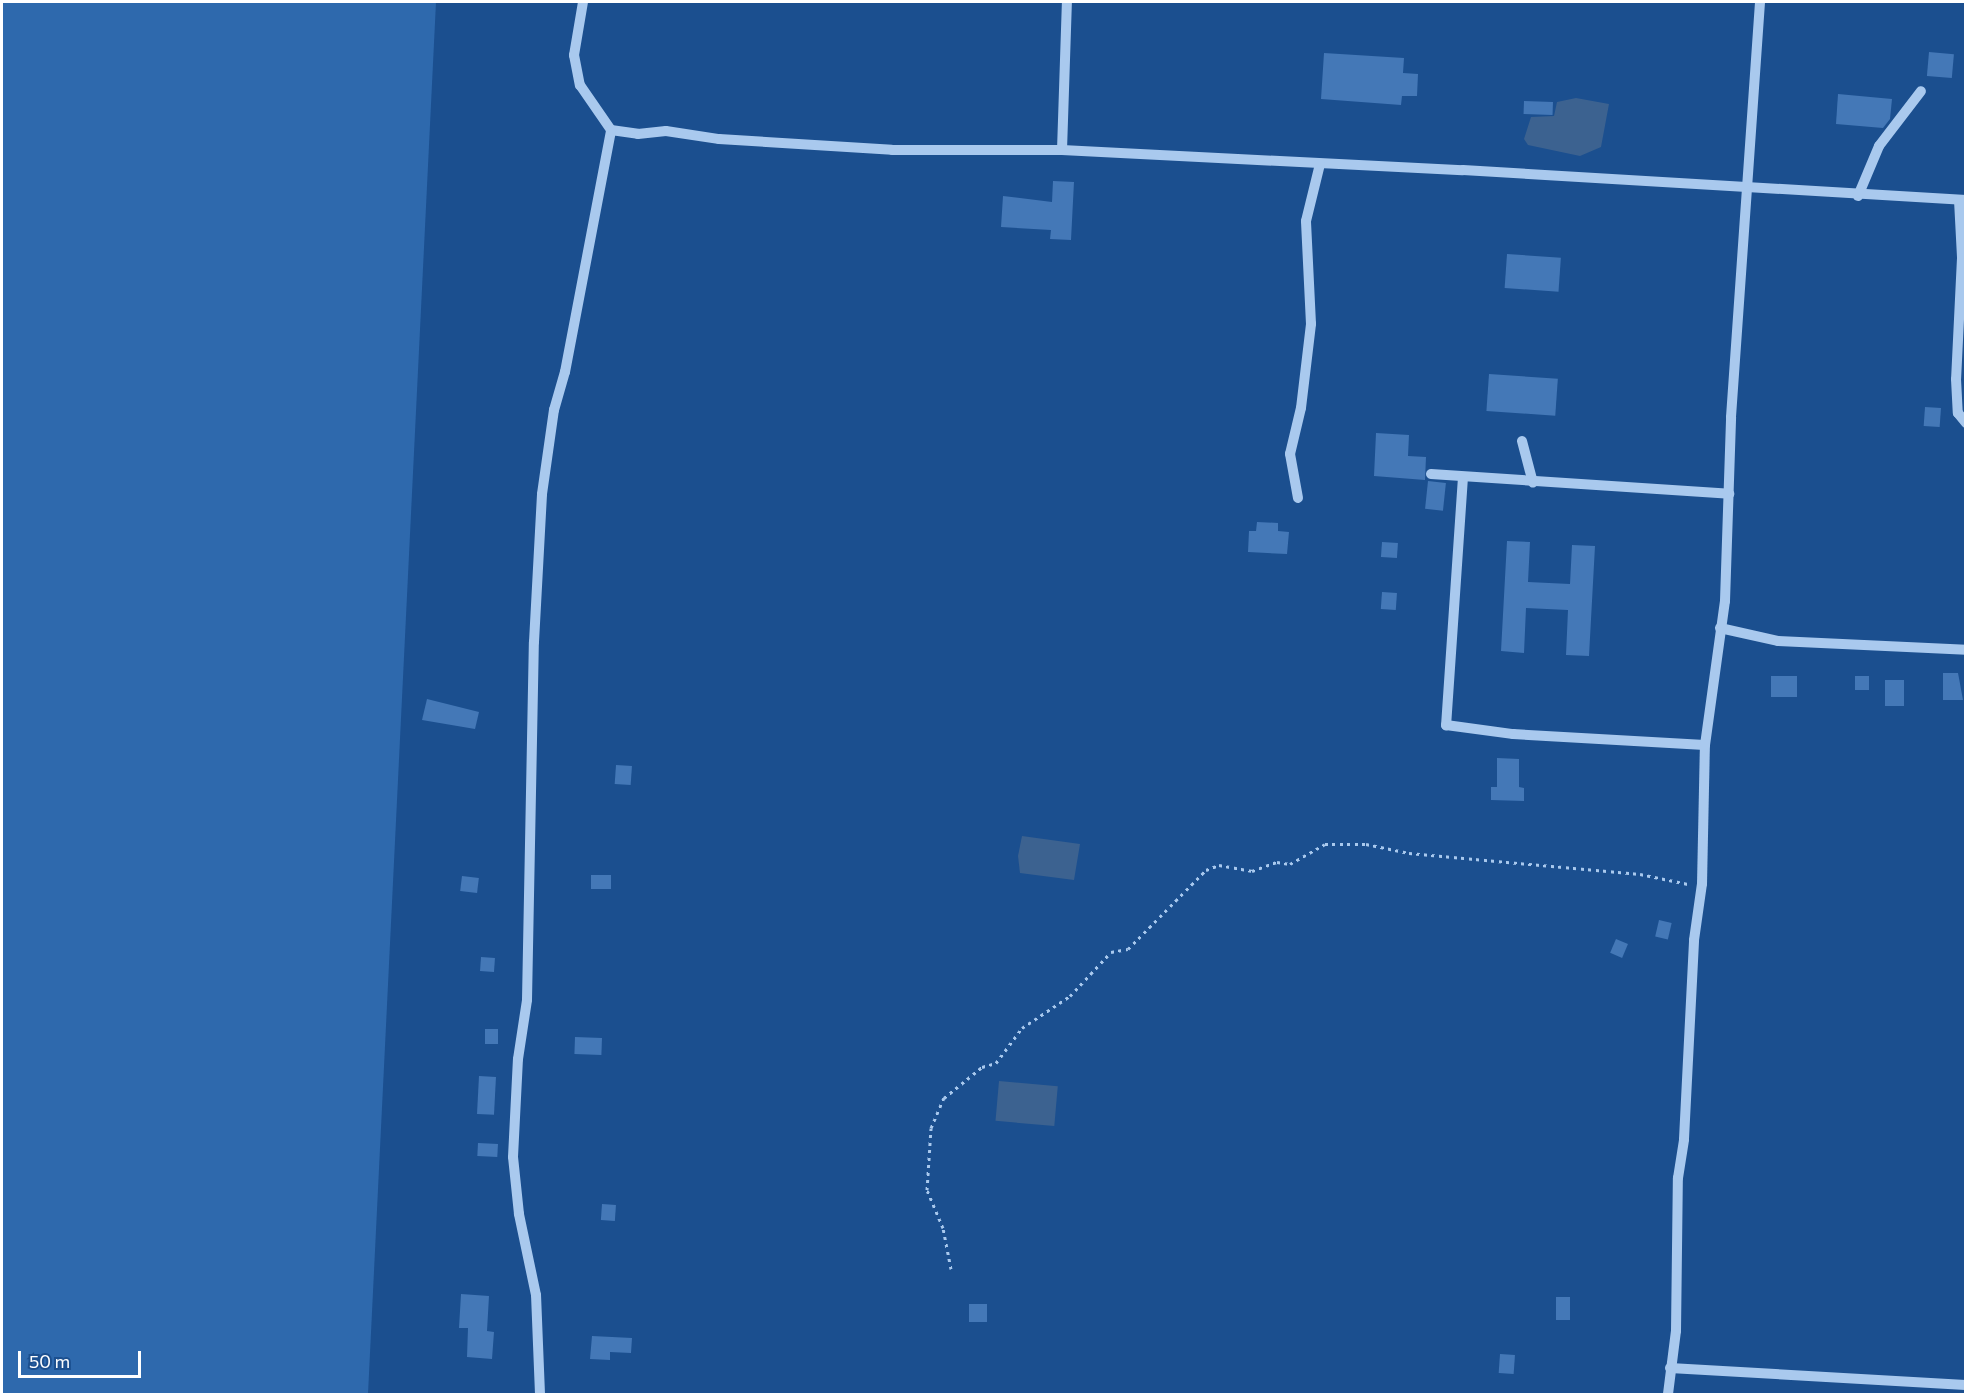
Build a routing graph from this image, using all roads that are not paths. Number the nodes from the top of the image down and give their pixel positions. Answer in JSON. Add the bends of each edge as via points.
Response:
{"nodes":[{"id":1,"x":583,"y":2,"type":"edge"},
{"id":2,"x":1067,"y":2,"type":"edge"},
{"id":3,"x":1760,"y":2,"type":"edge"},
{"id":4,"x":1921,"y":91,"type":"dead end"},
{"id":5,"x":611,"y":130,"type":"junction"},
{"id":6,"x":1062,"y":150,"type":"junction"},
{"id":7,"x":1320,"y":164,"type":"junction"},
{"id":8,"x":1746,"y":189,"type":"junction"},
{"id":9,"x":1858,"y":196,"type":"junction"},
{"id":10,"x":1962,"y":200,"type":"edge"},
{"id":11,"x":1965,"y":423,"type":"edge"},
{"id":12,"x":1522,"y":441,"type":"dead end"},
{"id":13,"x":1431,"y":474,"type":"dead end"},
{"id":14,"x":1463,"y":477,"type":"junction"},
{"id":15,"x":1533,"y":483,"type":"junction"},
{"id":16,"x":1729,"y":494,"type":"junction"},
{"id":17,"x":1298,"y":498,"type":"dead end"},
{"id":18,"x":1720,"y":628,"type":"junction"},
{"id":19,"x":1965,"y":650,"type":"edge"},
{"id":20,"x":1705,"y":745,"type":"junction"},
{"id":21,"x":1670,"y":1368,"type":"junction"},
{"id":22,"x":1965,"y":1385,"type":"edge"},
{"id":23,"x":540,"y":1395,"type":"edge"},
{"id":24,"x":1668,"y":1395,"type":"edge"}],
"edges":[{"from":1,"to":5,"type":"street","via":[[574,55],[580,85]]},
{"from":2,"to":6,"type":"street"},
{"from":3,"to":8,"type":"street"},
{"from":4,"to":9,"type":"street","via":[[1879,146]]},
{"from":5,"to":6,"type":"street","via":[[891,150]]},
{"from":5,"to":23,"type":"street","via":[[565,372],[554,410],[542,494],[534,642],[526,1000],[518,1059],[513,1157],[519,1214],[536,1295]]},
{"from":6,"to":7,"type":"street"},
{"from":7,"to":8,"type":"street"},
{"from":7,"to":17,"type":"street","via":[[1306,220],[1311,324],[1301,408],[1290,454]]},
{"from":8,"to":9,"type":"street"},
{"from":8,"to":16,"type":"street"},
{"from":9,"to":10,"type":"street"},
{"from":10,"to":11,"type":"street","via":[[1956,380],[1958,413]]},
{"from":12,"to":15,"type":"street"},
{"from":13,"to":14,"type":"street"},
{"from":14,"to":15,"type":"street"},
{"from":14,"to":20,"type":"street","via":[[1446,725],[1513,734]]},
{"from":15,"to":16,"type":"street"},
{"from":16,"to":18,"type":"street","via":[[1725,601]]},
{"from":18,"to":19,"type":"street","via":[[1778,641]]},
{"from":18,"to":20,"type":"street"},
{"from":20,"to":21,"type":"street","via":[[1702,884],[1694,940],[1678,1178],[1676,1331]]},
{"from":21,"to":22,"type":"street"},
{"from":21,"to":24,"type":"street"}]}
